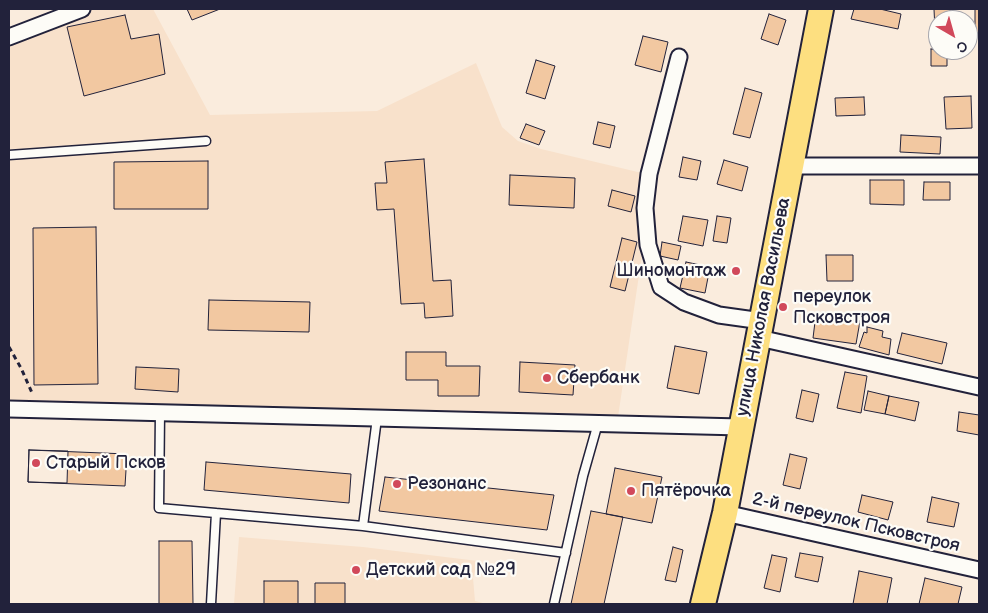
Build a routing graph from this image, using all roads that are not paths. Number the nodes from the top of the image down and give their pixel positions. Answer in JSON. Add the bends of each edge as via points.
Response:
{"nodes":[{"id":1,"x":82,"y":9,"type":"edge"},
{"id":2,"x":821,"y":9,"type":"edge"},
{"id":3,"x":9,"y":37,"type":"edge"},
{"id":4,"x":679,"y":58,"type":"dead end"},
{"id":5,"x":206,"y":141,"type":"dead end"},
{"id":6,"x":9,"y":155,"type":"edge"},
{"id":7,"x":792,"y":166,"type":"junction"},
{"id":8,"x":979,"y":166,"type":"edge"},
{"id":9,"x":761,"y":330,"type":"junction"},
{"id":10,"x":979,"y":387,"type":"edge"},
{"id":11,"x":9,"y":409,"type":"edge"},
{"id":12,"x":160,"y":412,"type":"junction"},
{"id":13,"x":377,"y":418,"type":"junction"},
{"id":14,"x":598,"y":423,"type":"junction"},
{"id":15,"x":741,"y":427,"type":"junction"},
{"id":16,"x":725,"y":513,"type":"junction"},
{"id":17,"x":216,"y":514,"type":"junction"},
{"id":18,"x":362,"y":526,"type":"junction"},
{"id":19,"x":566,"y":553,"type":"junction"},
{"id":20,"x":979,"y":570,"type":"edge"},
{"id":21,"x":211,"y":604,"type":"edge"},
{"id":22,"x":554,"y":604,"type":"edge"},
{"id":23,"x":703,"y":604,"type":"edge"}],
"edges":[{"from":1,"to":3,"type":"street"},
{"from":2,"to":7,"type":"main road","name":"улица Николая Васильева"},
{"from":4,"to":9,"type":"street","via":[[649,174],[645,208],[648,245],[661,287],[684,302]]},
{"from":5,"to":6,"type":"lane"},
{"from":7,"to":8,"type":"street"},
{"from":7,"to":9,"type":"main road","name":"улица Николая Васильева"},
{"from":9,"to":10,"type":"street"},
{"from":9,"to":15,"type":"main road","name":"улица Николая Васильева"},
{"from":11,"to":12,"type":"street"},
{"from":12,"to":13,"type":"street"},
{"from":12,"to":17,"type":"lane","via":[[159,508]]},
{"from":13,"to":14,"type":"street"},
{"from":13,"to":18,"type":"lane"},
{"from":14,"to":15,"type":"street"},
{"from":14,"to":19,"type":"lane"},
{"from":15,"to":16,"type":"main road","name":"улица Николая Васильева"},
{"from":16,"to":20,"type":"street","name":"2-й переулок Псковстроя"},
{"from":16,"to":23,"type":"main road","name":"улица Николая Васильева"},
{"from":17,"to":18,"type":"lane"},
{"from":17,"to":21,"type":"lane"},
{"from":18,"to":19,"type":"lane"},
{"from":19,"to":22,"type":"lane"}]}
